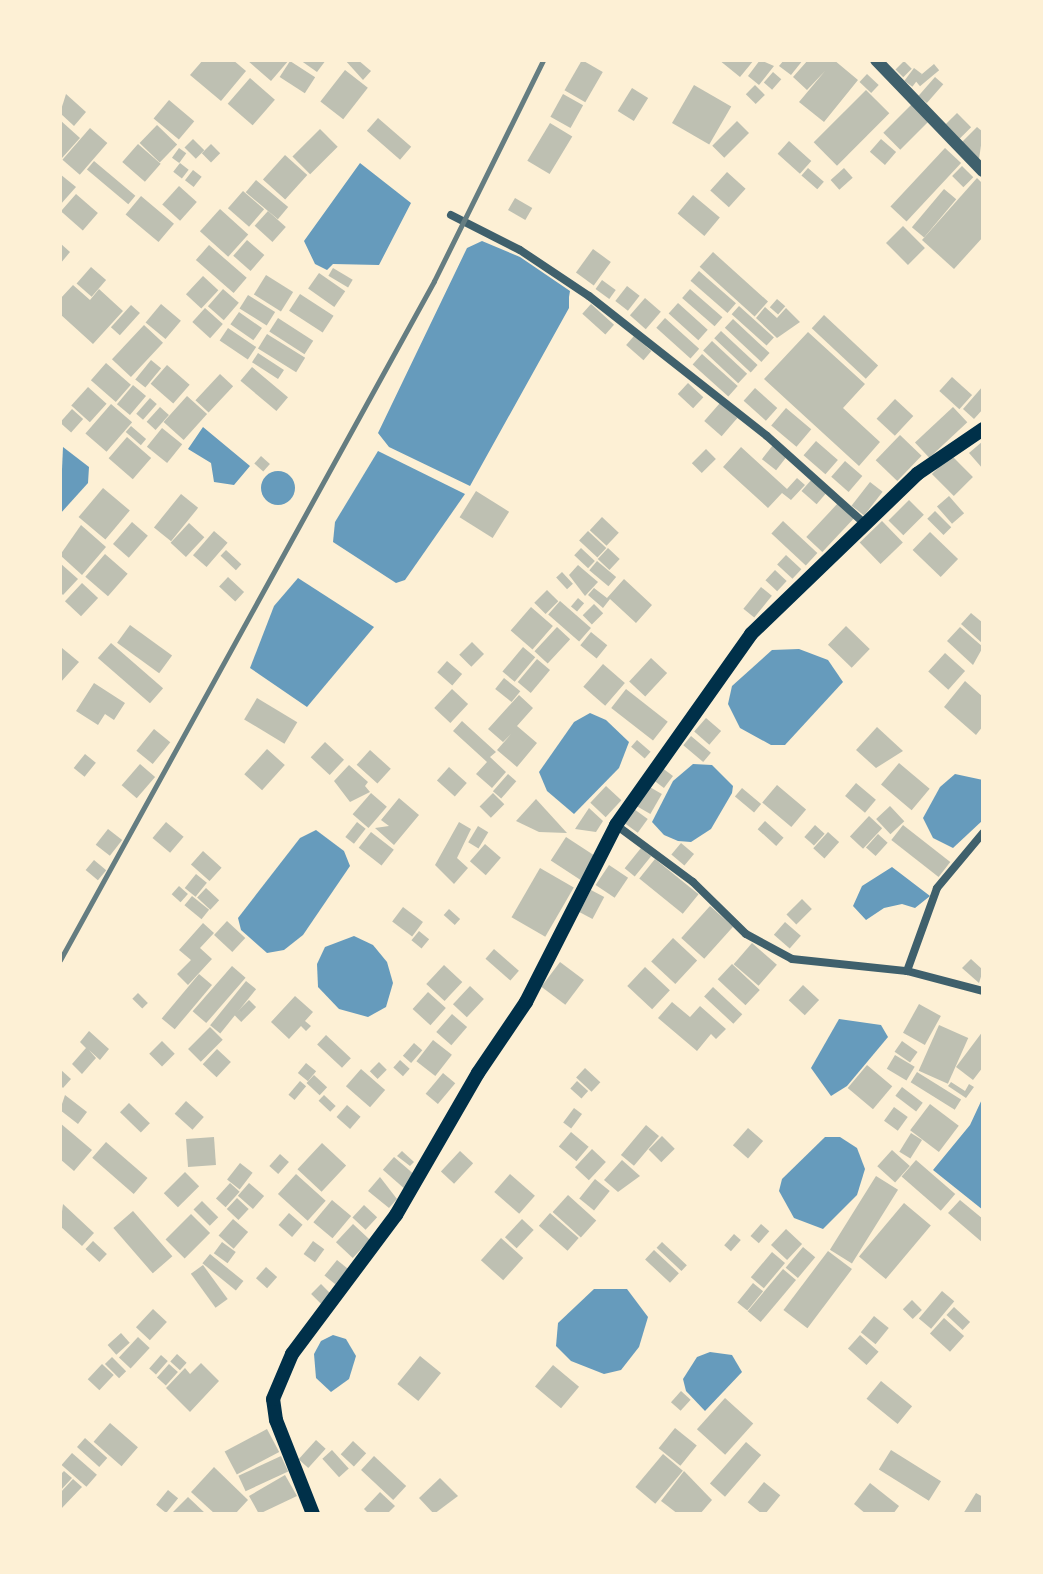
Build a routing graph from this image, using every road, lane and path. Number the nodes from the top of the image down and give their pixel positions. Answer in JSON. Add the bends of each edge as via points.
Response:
{"nodes":[{"id":1,"x":876,"y":60,"type":"edge"},
{"id":2,"x":983,"y":171,"type":"edge"},
{"id":3,"x":451,"y":215,"type":"dead end"},
{"id":4,"x":983,"y":429,"type":"edge"},
{"id":5,"x":864,"y":523,"type":"junction"},
{"id":6,"x":616,"y":825,"type":"junction"},
{"id":7,"x":983,"y":833,"type":"edge"},
{"id":8,"x":907,"y":971,"type":"junction"},
{"id":9,"x":983,"y":991,"type":"edge"},
{"id":10,"x":313,"y":1514,"type":"edge"}],
"edges":[{"from":1,"to":2,"type":"street"},
{"from":3,"to":5,"type":"street","via":[[520,250],[600,305],[777,444]]},
{"from":4,"to":5,"type":"main road","via":[[917,474]]},
{"from":5,"to":6,"type":"main road","via":[[751,634]]},
{"from":6,"to":8,"type":"street","via":[[693,882],[762,945],[808,962]]},
{"from":6,"to":10,"type":"main road","via":[[526,1002],[396,1215],[292,1354],[273,1399],[274,1410],[277,1431]]},
{"from":7,"to":8,"type":"street","via":[[937,888]]},
{"from":8,"to":9,"type":"street"}]}
